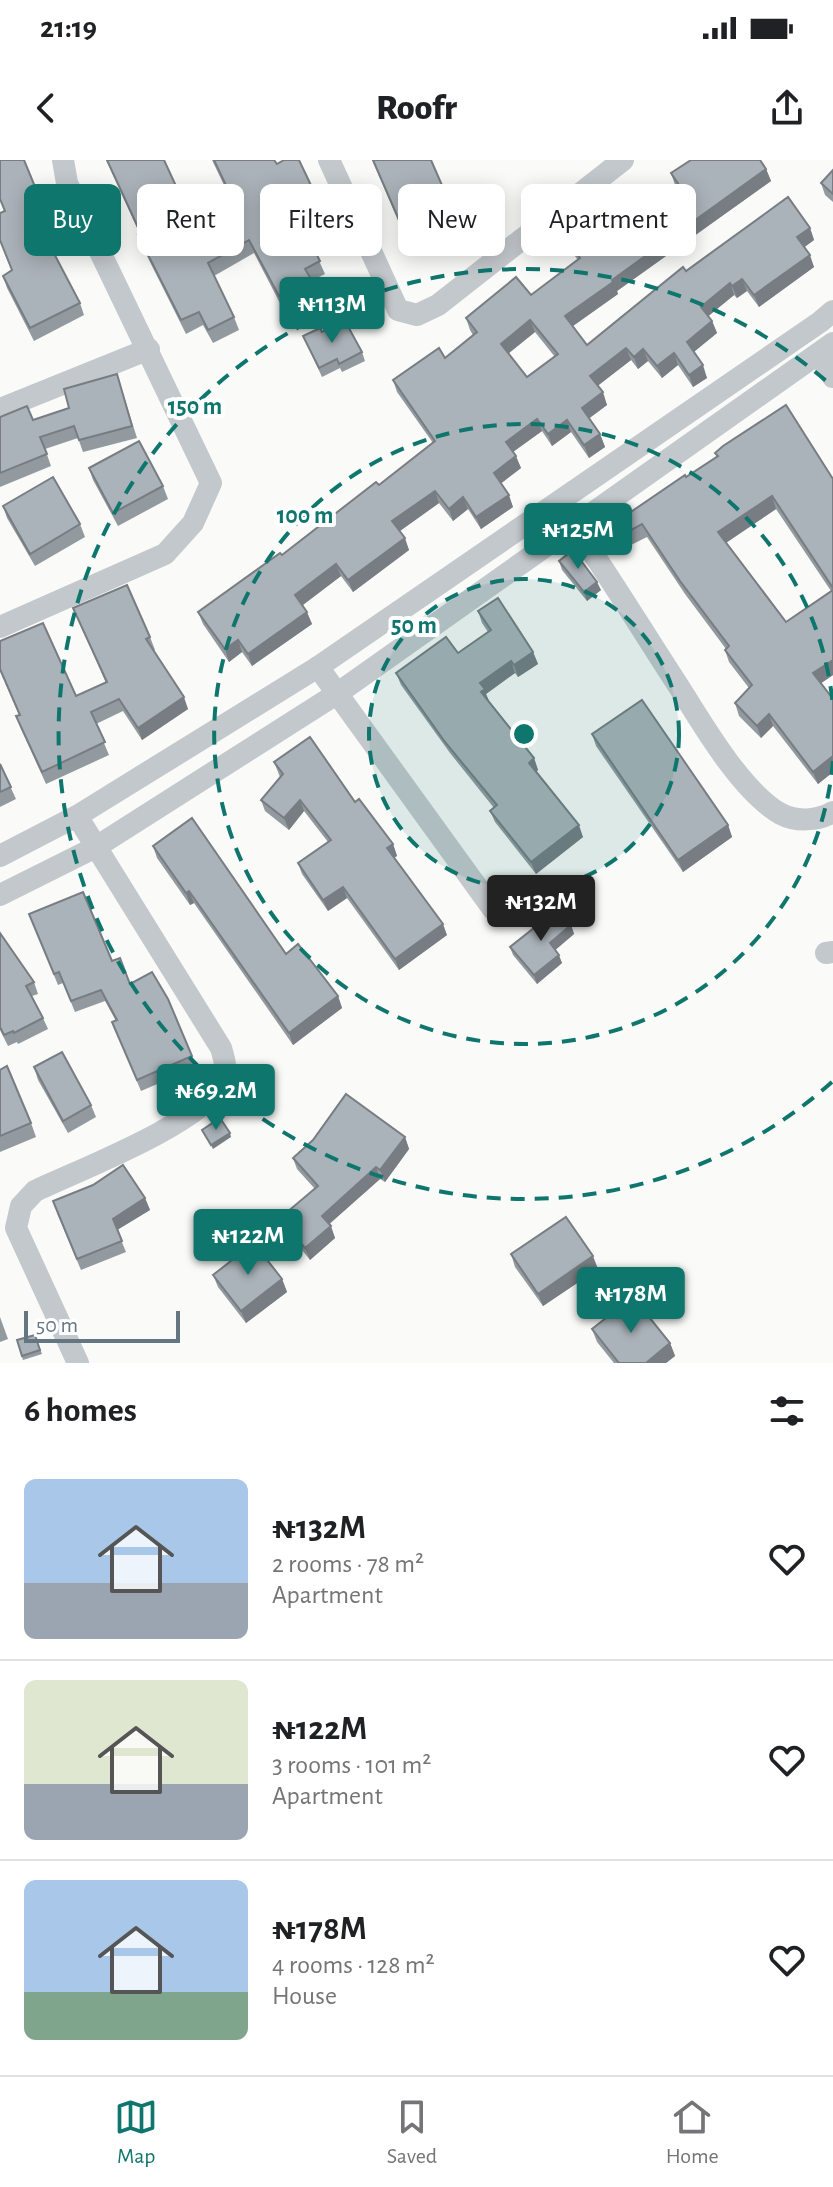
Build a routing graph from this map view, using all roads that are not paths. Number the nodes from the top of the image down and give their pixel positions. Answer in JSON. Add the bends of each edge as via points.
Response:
{"nodes":[{"id":1,"x":63,"y":160,"type":"edge"},
{"id":2,"x":329,"y":160,"type":"edge"},
{"id":3,"x":623,"y":160,"type":"edge"},
{"id":4,"x":833,"y":311,"type":"edge"},
{"id":5,"x":149,"y":349,"type":"junction"},
{"id":6,"x":826,"y":349,"type":"edge"},
{"id":7,"x":833,"y":377,"type":"edge"},
{"id":8,"x":0,"y":409,"type":"edge"},
{"id":9,"x":558,"y":501,"type":"junction"},
{"id":10,"x":574,"y":524,"type":"junction"},
{"id":11,"x":0,"y":627,"type":"edge"},
{"id":12,"x":318,"y":667,"type":"junction"},
{"id":13,"x":338,"y":693,"type":"junction"},
{"id":14,"x":833,"y":812,"type":"edge"},
{"id":15,"x":77,"y":816,"type":"junction"},
{"id":16,"x":96,"y":847,"type":"junction"},
{"id":17,"x":0,"y":856,"type":"edge"},
{"id":18,"x":0,"y":895,"type":"edge"},
{"id":19,"x":493,"y":909,"type":"dead end"},
{"id":20,"x":78,"y":1363,"type":"edge"}],
"edges":[{"from":1,"to":5,"type":"street","via":[[67,183]]},
{"from":2,"to":3,"type":"street","via":[[398,310],[417,315],[438,305]]},
{"from":4,"to":9,"type":"street"},
{"from":5,"to":8,"type":"street"},
{"from":5,"to":11,"type":"street","via":[[211,483],[193,523],[165,554]]},
{"from":6,"to":7,"type":"street"},
{"from":6,"to":10,"type":"street"},
{"from":9,"to":10,"type":"street"},
{"from":9,"to":12,"type":"street"},
{"from":10,"to":13,"type":"street"},
{"from":10,"to":14,"type":"street","via":[[706,730],[763,801],[782,815],[801,820]]},
{"from":12,"to":13,"type":"street"},
{"from":12,"to":15,"type":"street"},
{"from":13,"to":16,"type":"street"},
{"from":13,"to":19,"type":"street"},
{"from":15,"to":16,"type":"street"},
{"from":15,"to":17,"type":"street"},
{"from":16,"to":18,"type":"street"},
{"from":16,"to":20,"type":"street","via":[[221,1048],[227,1068],[207,1101],[180,1122],[35,1191],[21,1206],[16,1228]]}]}
